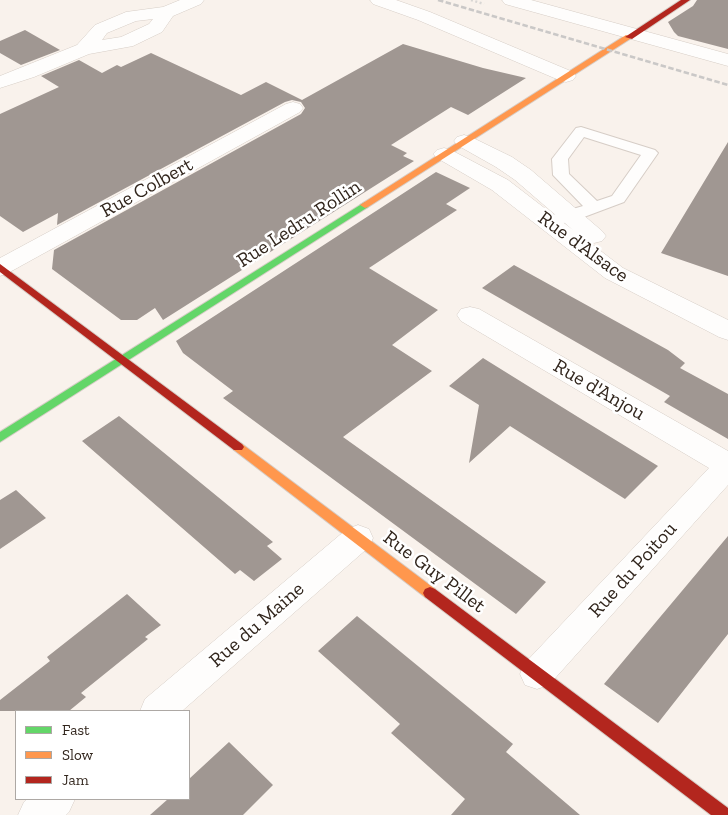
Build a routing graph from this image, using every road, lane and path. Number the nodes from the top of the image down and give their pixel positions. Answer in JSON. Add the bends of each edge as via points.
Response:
{"nodes":[{"id":1,"x":194,"y":0,"type":"edge"},
{"id":2,"x":380,"y":0,"type":"edge"},
{"id":3,"x":511,"y":0,"type":"edge"},
{"id":4,"x":686,"y":0,"type":"edge"},
{"id":5,"x":625,"y":38,"type":"junction"},
{"id":6,"x":728,"y":60,"type":"edge"},
{"id":7,"x":566,"y":76,"type":"junction"},
{"id":8,"x":0,"y":82,"type":"edge"},
{"id":9,"x":293,"y":108,"type":"dead end"},
{"id":10,"x":464,"y":141,"type":"junction"},
{"id":11,"x":444,"y":154,"type":"junction"},
{"id":12,"x":594,"y":208,"type":"junction"},
{"id":13,"x":570,"y":216,"type":"junction"},
{"id":14,"x":547,"y":222,"type":"junction"},
{"id":15,"x":0,"y":267,"type":"edge"},
{"id":16,"x":470,"y":315,"type":"dead end"},
{"id":17,"x":728,"y":316,"type":"edge"},
{"id":18,"x":728,"y":331,"type":"edge"},
{"id":19,"x":122,"y":360,"type":"junction"},
{"id":20,"x":0,"y":438,"type":"edge"},
{"id":21,"x":728,"y":465,"type":"edge"},
{"id":22,"x":358,"y":538,"type":"junction"},
{"id":23,"x":538,"y":674,"type":"junction"},
{"id":24,"x":158,"y":710,"type":"edge"},
{"id":25,"x":55,"y":800,"type":"edge"},
{"id":26,"x":37,"y":815,"type":"edge"},
{"id":27,"x":724,"y":815,"type":"edge"}],
"edges":[{"from":1,"to":8,"type":"street","via":[[166,12],[156,28],[126,42],[84,49]]},
{"from":2,"to":7,"type":"street"},
{"from":3,"to":5,"type":"street"},
{"from":4,"to":5,"type":"street","name":"Rue Ledru Rollin"},
{"from":5,"to":6,"type":"street"},
{"from":5,"to":7,"type":"street","name":"Rue Ledru Rollin"},
{"from":7,"to":10,"type":"street","name":"Rue Ledru Rollin"},
{"from":9,"to":15,"type":"street","name":"Rue Colbert"},
{"from":10,"to":11,"type":"street","name":"Rue Ledru Rollin"},
{"from":10,"to":13,"type":"street","name":"Rue d'Alsace","via":[[514,168]]},
{"from":11,"to":14,"type":"street","name":"Rue d'Alsace","via":[[500,185]]},
{"from":11,"to":19,"type":"street","name":"Rue Ledru Rollin"},
{"from":12,"to":12,"type":"lane","via":[[618,199],[650,153],[581,131],[560,159],[561,175]]},
{"from":12,"to":13,"type":"lane"},
{"from":13,"to":14,"type":"lane"},
{"from":13,"to":17,"type":"street","name":"Rue d'Alsace","via":[[627,262]]},
{"from":14,"to":18,"type":"street","name":"Rue d'Alsace","via":[[614,273]]},
{"from":15,"to":19,"type":"street","name":"Rue Guy Pillet"},
{"from":16,"to":21,"type":"street","name":"Rue d'Anjou"},
{"from":19,"to":20,"type":"street","name":"Rue Ledru Rollin"},
{"from":19,"to":22,"type":"street","name":"Rue Guy Pillet"},
{"from":21,"to":23,"type":"street","name":"Rue du Poitou"},
{"from":22,"to":23,"type":"street","name":"Rue Guy Pillet"},
{"from":22,"to":24,"type":"street","name":"Rue du Maine"},
{"from":23,"to":27,"type":"street","name":"Rue Guy Pillet"},
{"from":25,"to":26,"type":"street"}]}
